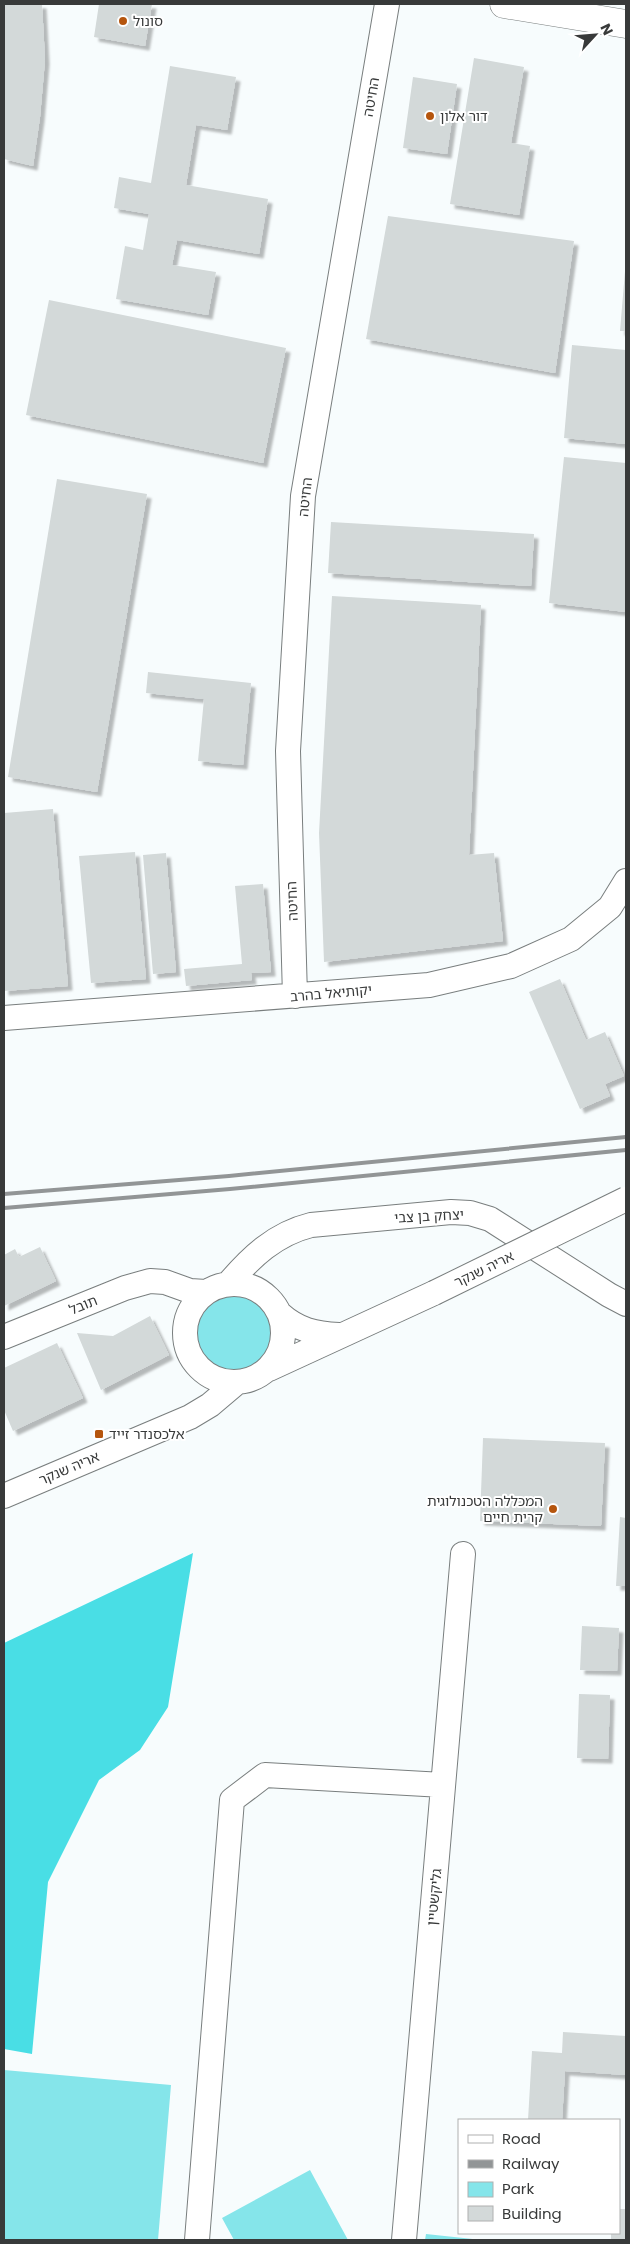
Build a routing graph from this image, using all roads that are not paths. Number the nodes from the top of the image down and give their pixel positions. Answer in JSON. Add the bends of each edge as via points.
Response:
{"nodes":[{"id":1,"x":387,"y":4,"type":"edge"},
{"id":2,"x":504,"y":4,"type":"edge"},
{"id":3,"x":626,"y":24,"type":"edge"},
{"id":4,"x":626,"y":881,"type":"edge"},
{"id":5,"x":295,"y":996,"type":"junction"},
{"id":6,"x":4,"y":1018,"type":"edge"},
{"id":7,"x":626,"y":1199,"type":"edge"},
{"id":8,"x":271,"y":1242,"type":"junction"},
{"id":9,"x":164,"y":1282,"type":"junction"},
{"id":10,"x":228,"y":1284,"type":"junction"},
{"id":11,"x":206,"y":1292,"type":"junction"},
{"id":12,"x":265,"y":1295,"type":"junction"},
{"id":13,"x":626,"y":1304,"type":"edge"},
{"id":14,"x":280,"y":1314,"type":"junction"},
{"id":15,"x":185,"y":1323,"type":"junction"},
{"id":16,"x":339,"y":1335,"type":"junction"},
{"id":17,"x":4,"y":1337,"type":"edge"},
{"id":18,"x":269,"y":1368,"type":"junction"},
{"id":19,"x":203,"y":1372,"type":"junction"},
{"id":20,"x":236,"y":1383,"type":"junction"},
{"id":21,"x":190,"y":1417,"type":"junction"},
{"id":22,"x":4,"y":1496,"type":"edge"},
{"id":23,"x":463,"y":1554,"type":"dead end"},
{"id":24,"x":443,"y":1784,"type":"junction"},
{"id":25,"x":197,"y":2240,"type":"edge"},
{"id":26,"x":404,"y":2240,"type":"edge"}],
"edges":[{"from":1,"to":5,"type":"street","name":"החיטה","via":[[303,496],[288,752]]},
{"from":2,"to":3,"type":"main road"},
{"from":4,"to":5,"type":"street","name":"יקותיאל בהרב","via":[[610,907],[572,938],[511,966],[429,985]]},
{"from":5,"to":6,"type":"street","name":"יקותיאל בהרב"},
{"from":7,"to":16,"type":"street","name":"אריה שנקר","bridge":true,"via":[[434,1293]]},
{"from":8,"to":10,"type":"street","name":"יצחק בן צבי"},
{"from":8,"to":12,"type":"street","via":[[259,1271]]},
{"from":8,"to":13,"type":"street","name":"יצחק בן צבי","via":[[311,1225],[450,1212],[470,1213],[490,1220]]},
{"from":9,"to":11,"type":"street","name":"תובל","via":[[190,1291]]},
{"from":9,"to":15,"type":"street","via":[[178,1297]]},
{"from":9,"to":17,"type":"street","name":"תובל","via":[[150,1281],[130,1286]]},
{"from":10,"to":11,"type":"street"},
{"from":10,"to":12,"type":"street","via":[[248,1286]]},
{"from":11,"to":15,"type":"street","via":[[192,1306]]},
{"from":12,"to":14,"type":"street"},
{"from":14,"to":16,"type":"street","name":"אריה שנקר","via":[[293,1326],[315,1333]]},
{"from":14,"to":18,"type":"street","via":[[282,1343],[278,1357]]},
{"from":15,"to":19,"type":"street","via":[[187,1350]]},
{"from":16,"to":18,"type":"street","name":"אריה שנקר"},
{"from":18,"to":20,"type":"street","via":[[259,1376]]},
{"from":19,"to":20,"type":"street","via":[[218,1381]]},
{"from":19,"to":21,"type":"street","via":[[204,1392]]},
{"from":20,"to":21,"type":"street","name":"אריה שנקר"},
{"from":21,"to":22,"type":"street","name":"אריה שנקר"},
{"from":23,"to":24,"type":"street","name":"גליקשטיין"},
{"from":24,"to":25,"type":"street","via":[[265,1775],[232,1800]]},
{"from":24,"to":26,"type":"street","name":"גליקשטיין"}]}
